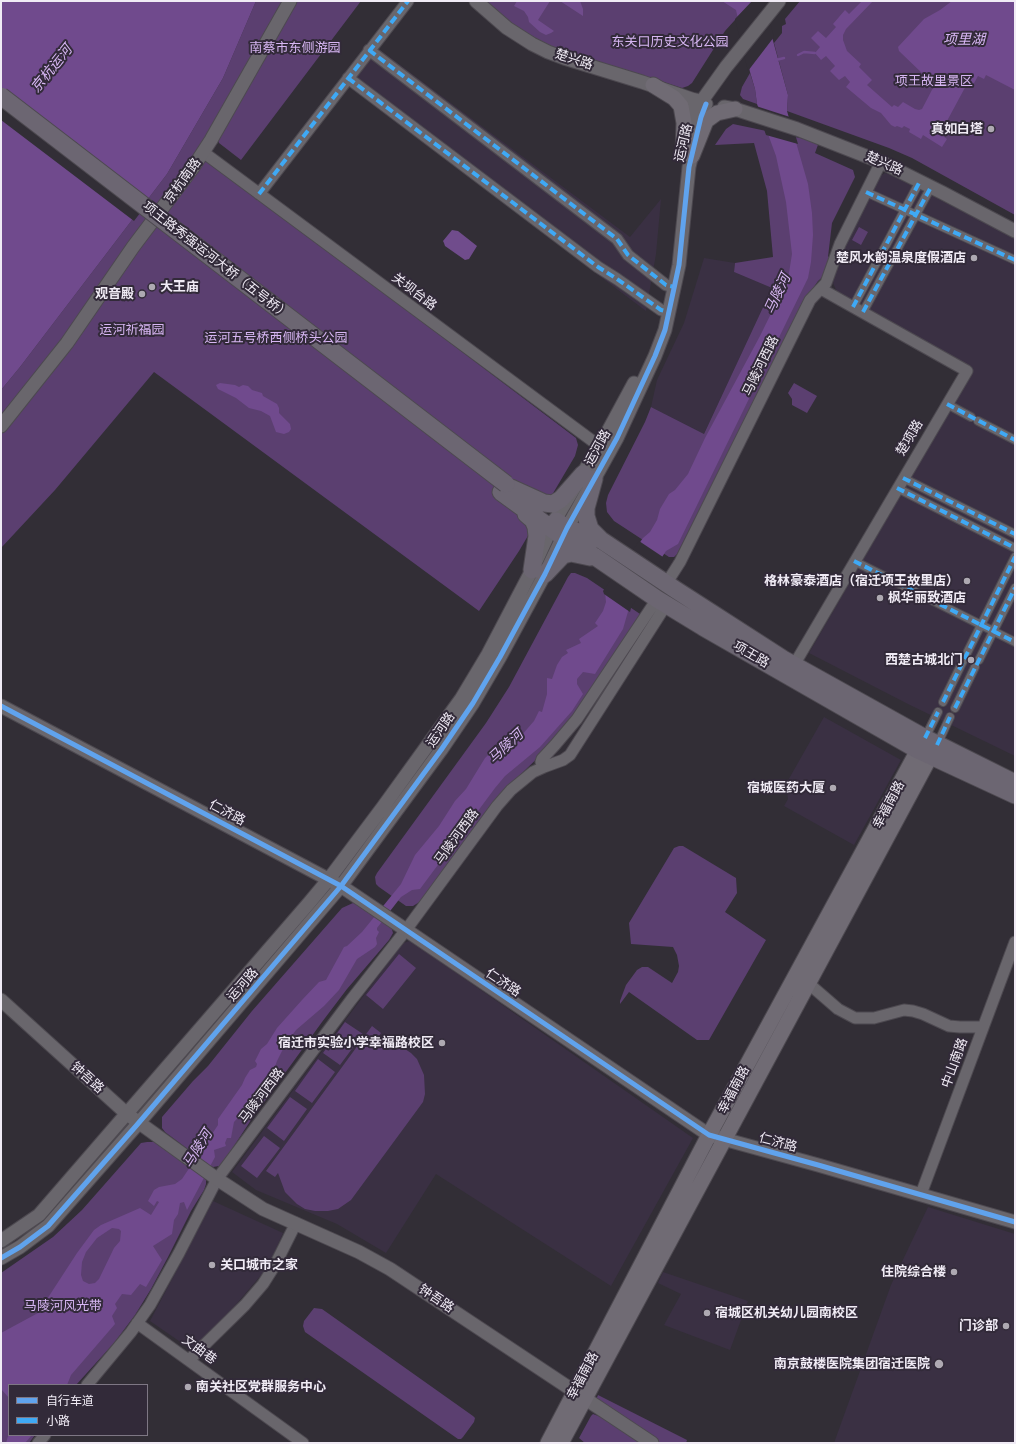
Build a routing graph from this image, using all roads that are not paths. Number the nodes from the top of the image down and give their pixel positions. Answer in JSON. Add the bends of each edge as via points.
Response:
{"nodes":[{"id":1,"x":290,"y":1,"type":"edge"},
{"id":2,"x":408,"y":1,"type":"edge"},
{"id":3,"x":476,"y":1,"type":"edge"},
{"id":4,"x":776,"y":5,"type":"edge"},
{"id":5,"x":369,"y":50,"type":"junction"},
{"id":6,"x":348,"y":78,"type":"junction"},
{"id":7,"x":653,"y":85,"type":"junction"},
{"id":8,"x":1,"y":96,"type":"edge"},
{"id":9,"x":697,"y":101,"type":"junction"},
{"id":10,"x":1,"y":110,"type":"edge"},
{"id":11,"x":741,"y":111,"type":"junction"},
{"id":12,"x":203,"y":152,"type":"junction"},
{"id":13,"x":687,"y":155,"type":"junction"},
{"id":14,"x":881,"y":162,"type":"junction"},
{"id":15,"x":925,"y":184,"type":"junction"},
{"id":16,"x":866,"y":192,"type":"junction"},
{"id":17,"x":259,"y":194,"type":"junction"},
{"id":18,"x":905,"y":210,"type":"junction"},
{"id":19,"x":916,"y":215,"type":"junction"},
{"id":20,"x":1015,"y":231,"type":"edge"},
{"id":21,"x":1015,"y":260,"type":"edge"},
{"id":22,"x":670,"y":286,"type":"junction"},
{"id":23,"x":821,"y":289,"type":"junction"},
{"id":24,"x":858,"y":310,"type":"junction"},
{"id":25,"x":665,"y":311,"type":"junction"},
{"id":26,"x":947,"y":404,"type":"junction"},
{"id":27,"x":1,"y":426,"type":"edge"},
{"id":28,"x":1015,"y":440,"type":"edge"},
{"id":29,"x":604,"y":450,"type":"junction"},
{"id":30,"x":588,"y":476,"type":"junction"},
{"id":31,"x":903,"y":478,"type":"junction"},
{"id":32,"x":897,"y":488,"type":"junction"},
{"id":33,"x":506,"y":490,"type":"junction"},
{"id":34,"x":559,"y":528,"type":"junction"},
{"id":35,"x":1015,"y":534,"type":"edge"},
{"id":36,"x":601,"y":540,"type":"junction"},
{"id":37,"x":1015,"y":548,"type":"edge"},
{"id":38,"x":1015,"y":557,"type":"edge"},
{"id":39,"x":597,"y":558,"type":"junction"},
{"id":40,"x":854,"y":561,"type":"junction"},
{"id":41,"x":538,"y":572,"type":"junction"},
{"id":42,"x":666,"y":584,"type":"junction"},
{"id":43,"x":1015,"y":588,"type":"edge"},
{"id":44,"x":662,"y":602,"type":"junction"},
{"id":45,"x":981,"y":626,"type":"junction"},
{"id":46,"x":993,"y":632,"type":"junction"},
{"id":47,"x":1015,"y":642,"type":"edge"},
{"id":48,"x":794,"y":665,"type":"junction"},
{"id":49,"x":943,"y":702,"type":"dead end"},
{"id":50,"x":1,"y":706,"type":"edge"},
{"id":51,"x":955,"y":708,"type":"dead end"},
{"id":52,"x":938,"y":712,"type":"dead end"},
{"id":53,"x":950,"y":717,"type":"dead end"},
{"id":54,"x":928,"y":747,"type":"junction"},
{"id":55,"x":544,"y":766,"type":"junction"},
{"id":56,"x":1015,"y":783,"type":"edge"},
{"id":57,"x":1015,"y":795,"type":"edge"},
{"id":58,"x":329,"y":879,"type":"junction"},
{"id":59,"x":342,"y":886,"type":"junction"},
{"id":60,"x":406,"y":930,"type":"junction"},
{"id":61,"x":1015,"y":942,"type":"edge"},
{"id":62,"x":808,"y":983,"type":"junction"},
{"id":63,"x":1,"y":1000,"type":"edge"},
{"id":64,"x":983,"y":1027,"type":"junction"},
{"id":65,"x":127,"y":1114,"type":"junction"},
{"id":66,"x":139,"y":1123,"type":"junction"},
{"id":67,"x":710,"y":1135,"type":"junction"},
{"id":68,"x":724,"y":1140,"type":"junction"},
{"id":69,"x":213,"y":1177,"type":"junction"},
{"id":70,"x":921,"y":1194,"type":"junction"},
{"id":71,"x":1015,"y":1222,"type":"edge"},
{"id":72,"x":296,"y":1223,"type":"junction"},
{"id":73,"x":1,"y":1241,"type":"edge"},
{"id":74,"x":1,"y":1258,"type":"edge"},
{"id":75,"x":138,"y":1323,"type":"junction"},
{"id":76,"x":189,"y":1360,"type":"junction"},
{"id":77,"x":88,"y":1384,"type":"edge"},
{"id":78,"x":580,"y":1396,"type":"junction"},
{"id":79,"x":554,"y":1442,"type":"edge"},
{"id":80,"x":303,"y":1443,"type":"edge"},
{"id":81,"x":652,"y":1443,"type":"edge"}],
"edges":[{"from":1,"to":12,"type":"street","name":"京杭南路"},
{"from":2,"to":5,"type":"street"},
{"from":3,"to":7,"type":"street","name":"楚兴路","via":[[507,28],[548,52]]},
{"from":4,"to":9,"type":"street","name":"运河路"},
{"from":5,"to":6,"type":"street"},
{"from":5,"to":22,"type":"street","via":[[617,239],[628,255]]},
{"from":6,"to":17,"type":"street"},
{"from":6,"to":25,"type":"street","via":[[598,267]]},
{"from":7,"to":9,"type":"street","name":"楚兴路"},
{"from":7,"to":13,"type":"main road","via":[[674,98],[681,106]]},
{"from":8,"to":33,"type":"main road","name":"项王路秀强运河大桥（五号桥）","bridge":true},
{"from":9,"to":11,"type":"street","name":"楚兴路"},
{"from":9,"to":13,"type":"street","name":"运河路","via":[[701,117]]},
{"from":10,"to":33,"type":"main road","name":"项王路秀强运河大桥（五号桥）"},
{"from":11,"to":13,"type":"main road","via":[[717,113],[706,121]]},
{"from":11,"to":14,"type":"street","name":"楚兴路","via":[[797,129]]},
{"from":12,"to":17,"type":"street","name":"关坝台路"},
{"from":12,"to":27,"type":"street","name":"京杭南路","via":[[67,343]]},
{"from":13,"to":22,"type":"street","name":"运河路","via":[[689,168],[679,265]]},
{"from":14,"to":15,"type":"street","name":"楚兴路"},
{"from":14,"to":16,"type":"street","name":"马陵河西路"},
{"from":15,"to":18,"type":"street"},
{"from":15,"to":19,"type":"street"},
{"from":15,"to":20,"type":"street","name":"楚兴路"},
{"from":16,"to":18,"type":"street"},
{"from":16,"to":23,"type":"street","name":"马陵河西路","via":[[840,244],[829,277]]},
{"from":17,"to":29,"type":"street","name":"关坝台路"},
{"from":18,"to":19,"type":"street"},
{"from":18,"to":24,"type":"street"},
{"from":19,"to":21,"type":"street"},
{"from":19,"to":24,"type":"street"},
{"from":22,"to":25,"type":"street","name":"运河路"},
{"from":23,"to":24,"type":"street","name":"楚项路"},
{"from":23,"to":42,"type":"street","name":"马陵河西路","via":[[810,300],[680,562]]},
{"from":24,"to":26,"type":"street","name":"楚项路","via":[[967,371]]},
{"from":25,"to":29,"type":"street","name":"运河路","via":[[665,330],[655,356],[634,402]]},
{"from":26,"to":28,"type":"street"},
{"from":26,"to":31,"type":"street","name":"楚项路"},
{"from":29,"to":30,"type":"street","name":"运河路"},
{"from":30,"to":33,"type":"main road","via":[[552,504]]},
{"from":30,"to":34,"type":"street","name":"运河路"},
{"from":30,"to":36,"type":"main road","via":[[586,516],[590,529]]},
{"from":31,"to":32,"type":"street","name":"楚项路"},
{"from":31,"to":35,"type":"street"},
{"from":32,"to":37,"type":"street"},
{"from":32,"to":40,"type":"street","name":"楚项路"},
{"from":33,"to":34,"type":"main road","name":"项王路"},
{"from":33,"to":41,"type":"main road","via":[[533,520],[536,527]]},
{"from":34,"to":36,"type":"main road","name":"项王路"},
{"from":34,"to":39,"type":"main road","name":"项王路"},
{"from":34,"to":41,"type":"street","name":"运河路"},
{"from":36,"to":42,"type":"main road","name":"项王路"},
{"from":38,"to":45,"type":"street"},
{"from":39,"to":41,"type":"main road","via":[[563,555]]},
{"from":39,"to":44,"type":"main road","name":"项王路"},
{"from":40,"to":45,"type":"street"},
{"from":40,"to":48,"type":"street","name":"楚项路"},
{"from":41,"to":58,"type":"street","name":"运河路","via":[[461,699]]},
{"from":41,"to":59,"type":"street","name":"运河路","via":[[500,657],[473,703]]},
{"from":42,"to":48,"type":"main road","name":"项王路"},
{"from":43,"to":46,"type":"street"},
{"from":44,"to":54,"type":"main road","name":"项王路"},
{"from":44,"to":55,"type":"street","via":[[577,719],[542,759]]},
{"from":44,"to":55,"type":"street","name":"马陵河西路","via":[[570,755]]},
{"from":45,"to":46,"type":"street"},
{"from":45,"to":49,"type":"street"},
{"from":46,"to":47,"type":"street"},
{"from":46,"to":51,"type":"street"},
{"from":48,"to":54,"type":"main road","name":"项王路"},
{"from":50,"to":58,"type":"street","name":"仁济路"},
{"from":52,"to":54,"type":"street"},
{"from":53,"to":54,"type":"street"},
{"from":54,"to":56,"type":"main road","name":"项王路"},
{"from":54,"to":57,"type":"main road","name":"项王路"},
{"from":54,"to":62,"type":"main road","name":"幸福南路"},
{"from":54,"to":67,"type":"main road","name":"幸福南路"},
{"from":55,"to":60,"type":"street","name":"马陵河西路","via":[[524,778],[497,806]]},
{"from":58,"to":59,"type":"street","name":"仁济路"},
{"from":58,"to":65,"type":"street","name":"运河路"},
{"from":59,"to":60,"type":"street","name":"仁济路"},
{"from":59,"to":66,"type":"street","name":"运河路"},
{"from":60,"to":67,"type":"street","name":"仁济路"},
{"from":60,"to":69,"type":"street","name":"马陵河西路"},
{"from":61,"to":64,"type":"street","name":"中山南路"},
{"from":62,"to":64,"type":"street","via":[[838,1010],[854,1018],[874,1018],[913,1010],[949,1026]]},
{"from":62,"to":68,"type":"main road","name":"幸福南路"},
{"from":63,"to":65,"type":"street","name":"钟吾路"},
{"from":64,"to":70,"type":"street","name":"中山南路"},
{"from":65,"to":66,"type":"street","name":"钟吾路"},
{"from":65,"to":73,"type":"street","name":"运河路","via":[[38,1215]]},
{"from":66,"to":69,"type":"street","name":"钟吾路"},
{"from":66,"to":74,"type":"street","name":"运河路","via":[[48,1226]]},
{"from":67,"to":68,"type":"street","name":"仁济路"},
{"from":67,"to":78,"type":"main road","name":"幸福南路"},
{"from":68,"to":70,"type":"street","name":"仁济路"},
{"from":68,"to":78,"type":"main road","name":"幸福南路"},
{"from":69,"to":72,"type":"street","name":"钟吾路","via":[[263,1209]]},
{"from":69,"to":75,"type":"street","name":"马陵河西路","via":[[179,1253]]},
{"from":70,"to":71,"type":"street","name":"仁济路"},
{"from":72,"to":76,"type":"street","via":[[263,1284]]},
{"from":72,"to":78,"type":"street","name":"钟吾路","via":[[390,1269]]},
{"from":75,"to":76,"type":"street","name":"文曲巷"},
{"from":75,"to":77,"type":"street","name":"马陵河西路"},
{"from":76,"to":80,"type":"street","name":"文曲巷"},
{"from":78,"to":79,"type":"main road","name":"幸福南路"},
{"from":78,"to":81,"type":"street","name":"钟吾路"}]}
